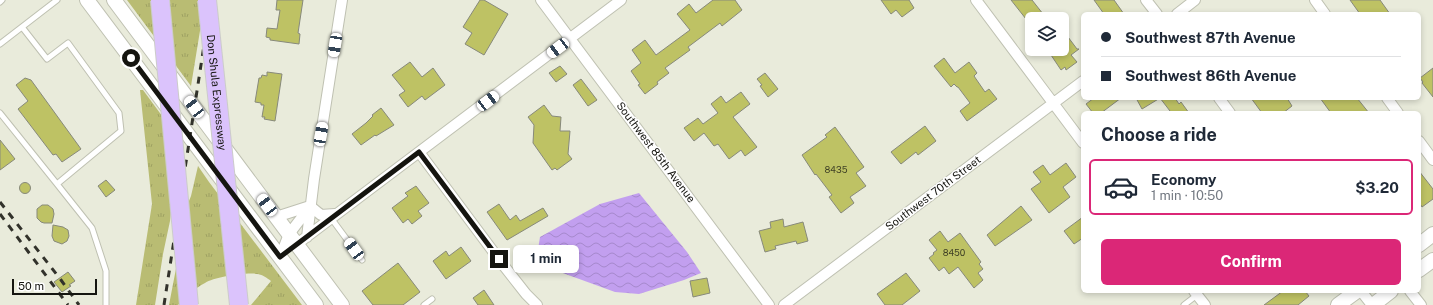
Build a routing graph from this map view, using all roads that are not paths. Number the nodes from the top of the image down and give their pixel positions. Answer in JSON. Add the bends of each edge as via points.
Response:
{"nodes":[{"id":1,"x":57,"y":0,"type":"edge"},
{"id":2,"x":87,"y":0,"type":"edge"},
{"id":3,"x":114,"y":0,"type":"edge"},
{"id":4,"x":160,"y":0,"type":"edge"},
{"id":5,"x":207,"y":0,"type":"edge"},
{"id":6,"x":342,"y":0,"type":"edge"},
{"id":7,"x":541,"y":0,"type":"edge"},
{"id":8,"x":621,"y":0,"type":"edge"},
{"id":9,"x":976,"y":0,"type":"edge"},
{"id":10,"x":1146,"y":0,"type":"edge"},
{"id":11,"x":1195,"y":0,"type":"edge"},
{"id":12,"x":1315,"y":0,"type":"edge"},
{"id":13,"x":1155,"y":12,"type":"edge"},
{"id":14,"x":1180,"y":12,"type":"edge"},
{"id":15,"x":1324,"y":12,"type":"edge"},
{"id":16,"x":22,"y":27,"type":"junction"},
{"id":17,"x":570,"y":38,"type":"junction"},
{"id":18,"x":0,"y":44,"type":"edge"},
{"id":19,"x":1081,"y":82,"type":"edge"},
{"id":20,"x":1220,"y":100,"type":"edge"},
{"id":21,"x":1388,"y":100,"type":"edge"},
{"id":22,"x":1052,"y":103,"type":"junction"},
{"id":23,"x":1229,"y":111,"type":"edge"},
{"id":24,"x":1397,"y":111,"type":"edge"},
{"id":25,"x":0,"y":113,"type":"edge"},
{"id":26,"x":1081,"y":140,"type":"edge"},
{"id":27,"x":1421,"y":144,"type":"edge"},
{"id":28,"x":419,"y":152,"type":"junction"},
{"id":29,"x":1433,"y":160,"type":"edge"},
{"id":30,"x":57,"y":184,"type":"junction"},
{"id":31,"x":310,"y":206,"type":"junction"},
{"id":32,"x":334,"y":216,"type":"junction"},
{"id":33,"x":276,"y":217,"type":"junction"},
{"id":34,"x":1433,"y":234,"type":"edge"},
{"id":35,"x":298,"y":238,"type":"junction"},
{"id":36,"x":1421,"y":243,"type":"edge"},
{"id":37,"x":280,"y":257,"type":"junction"},
{"id":38,"x":362,"y":260,"type":"dead end"},
{"id":39,"x":1433,"y":260,"type":"edge"},
{"id":40,"x":1421,"y":269,"type":"edge"},
{"id":41,"x":1196,"y":293,"type":"edge"},
{"id":42,"x":1354,"y":293,"type":"edge"},
{"id":43,"x":1363,"y":293,"type":"edge"},
{"id":44,"x":1388,"y":293,"type":"edge"},
{"id":45,"x":1412,"y":293,"type":"edge"},
{"id":46,"x":432,"y":299,"type":"dead end"},
{"id":47,"x":106,"y":305,"type":"edge"},
{"id":48,"x":189,"y":305,"type":"edge"},
{"id":49,"x":239,"y":305,"type":"edge"},
{"id":50,"x":316,"y":305,"type":"edge"},
{"id":51,"x":342,"y":305,"type":"edge"},
{"id":52,"x":424,"y":305,"type":"edge"},
{"id":53,"x":537,"y":305,"type":"edge"},
{"id":54,"x":769,"y":305,"type":"edge"},
{"id":55,"x":784,"y":305,"type":"edge"},
{"id":56,"x":1184,"y":305,"type":"edge"},
{"id":57,"x":1205,"y":305,"type":"edge"},
{"id":58,"x":1338,"y":305,"type":"edge"},
{"id":59,"x":1372,"y":305,"type":"edge"},
{"id":60,"x":1421,"y":305,"type":"edge"}],
"edges":[{"from":1,"to":16,"type":"lane"},
{"from":2,"to":37,"type":"main road"},
{"from":3,"to":33,"type":"main road"},
{"from":4,"to":48,"type":"highway","bridge":true},
{"from":5,"to":49,"type":"highway","name":"Don Shula Expressway","bridge":true},
{"from":6,"to":31,"type":"street"},
{"from":7,"to":17,"type":"street","name":"Southwest 85th Avenue"},
{"from":8,"to":17,"type":"street"},
{"from":9,"to":22,"type":"street"},
{"from":10,"to":13,"type":"street"},
{"from":11,"to":14,"type":"street"},
{"from":12,"to":15,"type":"street"},
{"from":16,"to":18,"type":"lane"},
{"from":16,"to":30,"type":"lane","via":[[46,59],[68,43],[119,113],[121,131]]},
{"from":17,"to":28,"type":"street"},
{"from":17,"to":54,"type":"street","name":"Southwest 85th Avenue"},
{"from":19,"to":22,"type":"street","name":"Southwest 70th Street"},
{"from":20,"to":23,"type":"street"},
{"from":21,"to":24,"type":"street"},
{"from":22,"to":26,"type":"street"},
{"from":22,"to":55,"type":"street","name":"Southwest 70th Street"},
{"from":25,"to":30,"type":"lane"},
{"from":27,"to":29,"type":"street"},
{"from":28,"to":32,"type":"street"},
{"from":28,"to":53,"type":"street","via":[[513,278]]},
{"from":30,"to":47,"type":"lane","via":[[92,228],[106,271]]},
{"from":31,"to":32,"type":"street","via":[[321,215]]},
{"from":31,"to":33,"type":"street"},
{"from":31,"to":35,"type":"street"},
{"from":31,"to":35,"type":"street"},
{"from":32,"to":35,"type":"street"},
{"from":32,"to":38,"type":"lane"},
{"from":33,"to":35,"type":"main road"},
{"from":34,"to":36,"type":"main road"},
{"from":35,"to":37,"type":"main road"},
{"from":35,"to":51,"type":"main road"},
{"from":37,"to":50,"type":"main road"},
{"from":39,"to":40,"type":"main road"},
{"from":41,"to":56,"type":"lane"},
{"from":41,"to":57,"type":"street"},
{"from":42,"to":58,"type":"main road"},
{"from":43,"to":59,"type":"street"},
{"from":44,"to":59,"type":"main road"},
{"from":45,"to":60,"type":"street"},
{"from":46,"to":52,"type":"lane"}]}
